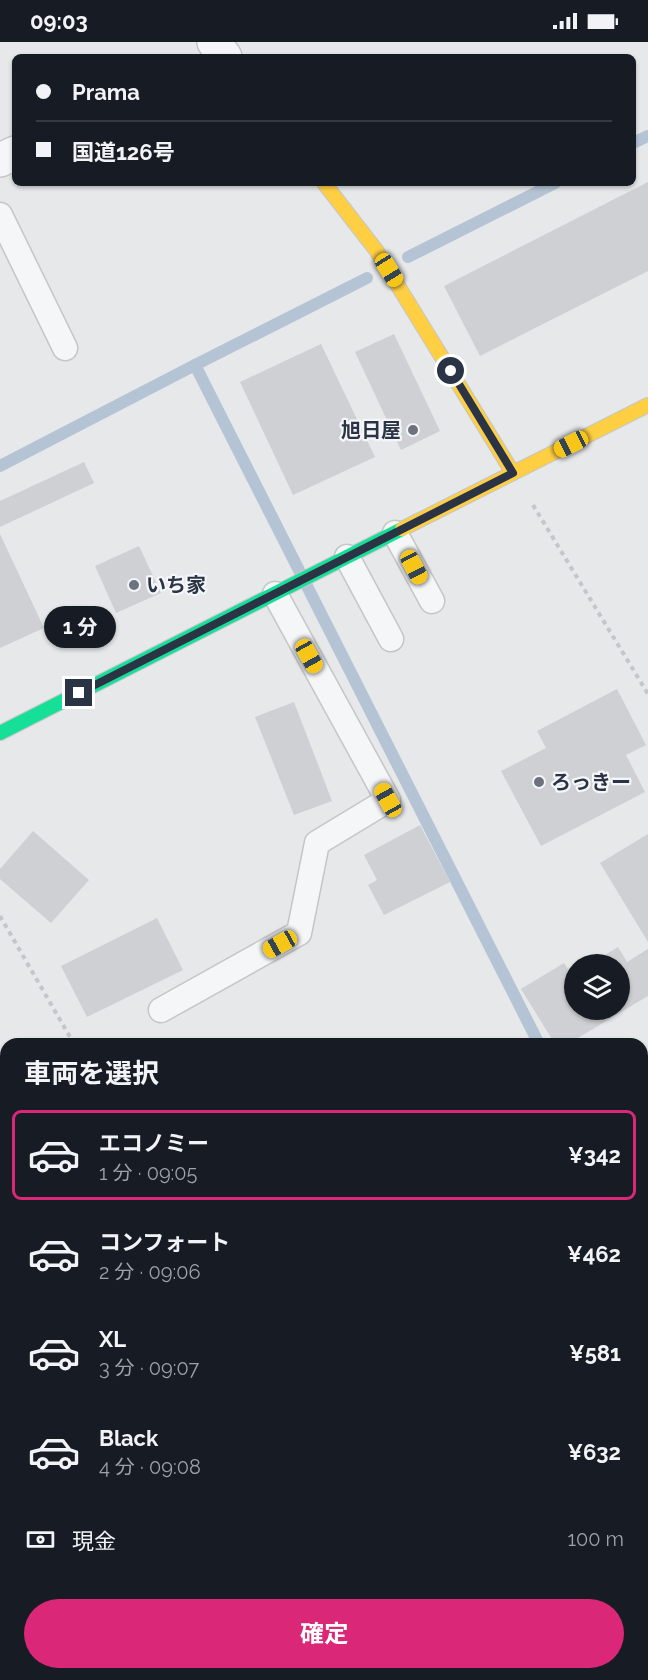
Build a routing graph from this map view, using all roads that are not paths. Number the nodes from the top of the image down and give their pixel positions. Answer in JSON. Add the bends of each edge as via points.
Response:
{"nodes":[{"id":1,"x":326,"y":186,"type":"edge"},
{"id":2,"x":0,"y":215,"type":"edge"},
{"id":3,"x":65,"y":348,"type":"dead end"},
{"id":4,"x":648,"y":405,"type":"edge"},
{"id":5,"x":513,"y":473,"type":"junction"},
{"id":6,"x":395,"y":532,"type":"junction"},
{"id":7,"x":347,"y":557,"type":"junction"},
{"id":8,"x":275,"y":594,"type":"junction"},
{"id":9,"x":432,"y":601,"type":"dead end"},
{"id":10,"x":391,"y":639,"type":"dead end"},
{"id":11,"x":0,"y":733,"type":"edge"},
{"id":12,"x":161,"y":1010,"type":"dead end"}],
"edges":[{"from":1,"to":5,"type":"main road","via":[[376,250]]},
{"from":2,"to":3,"type":"lane"},
{"from":4,"to":5,"type":"main road"},
{"from":5,"to":6,"type":"main road"},
{"from":6,"to":7,"type":"main road"},
{"from":6,"to":9,"type":"lane"},
{"from":7,"to":8,"type":"main road"},
{"from":7,"to":10,"type":"lane"},
{"from":8,"to":11,"type":"main road"},
{"from":8,"to":12,"type":"lane","via":[[388,800],[317,843],[299,933]]}]}
